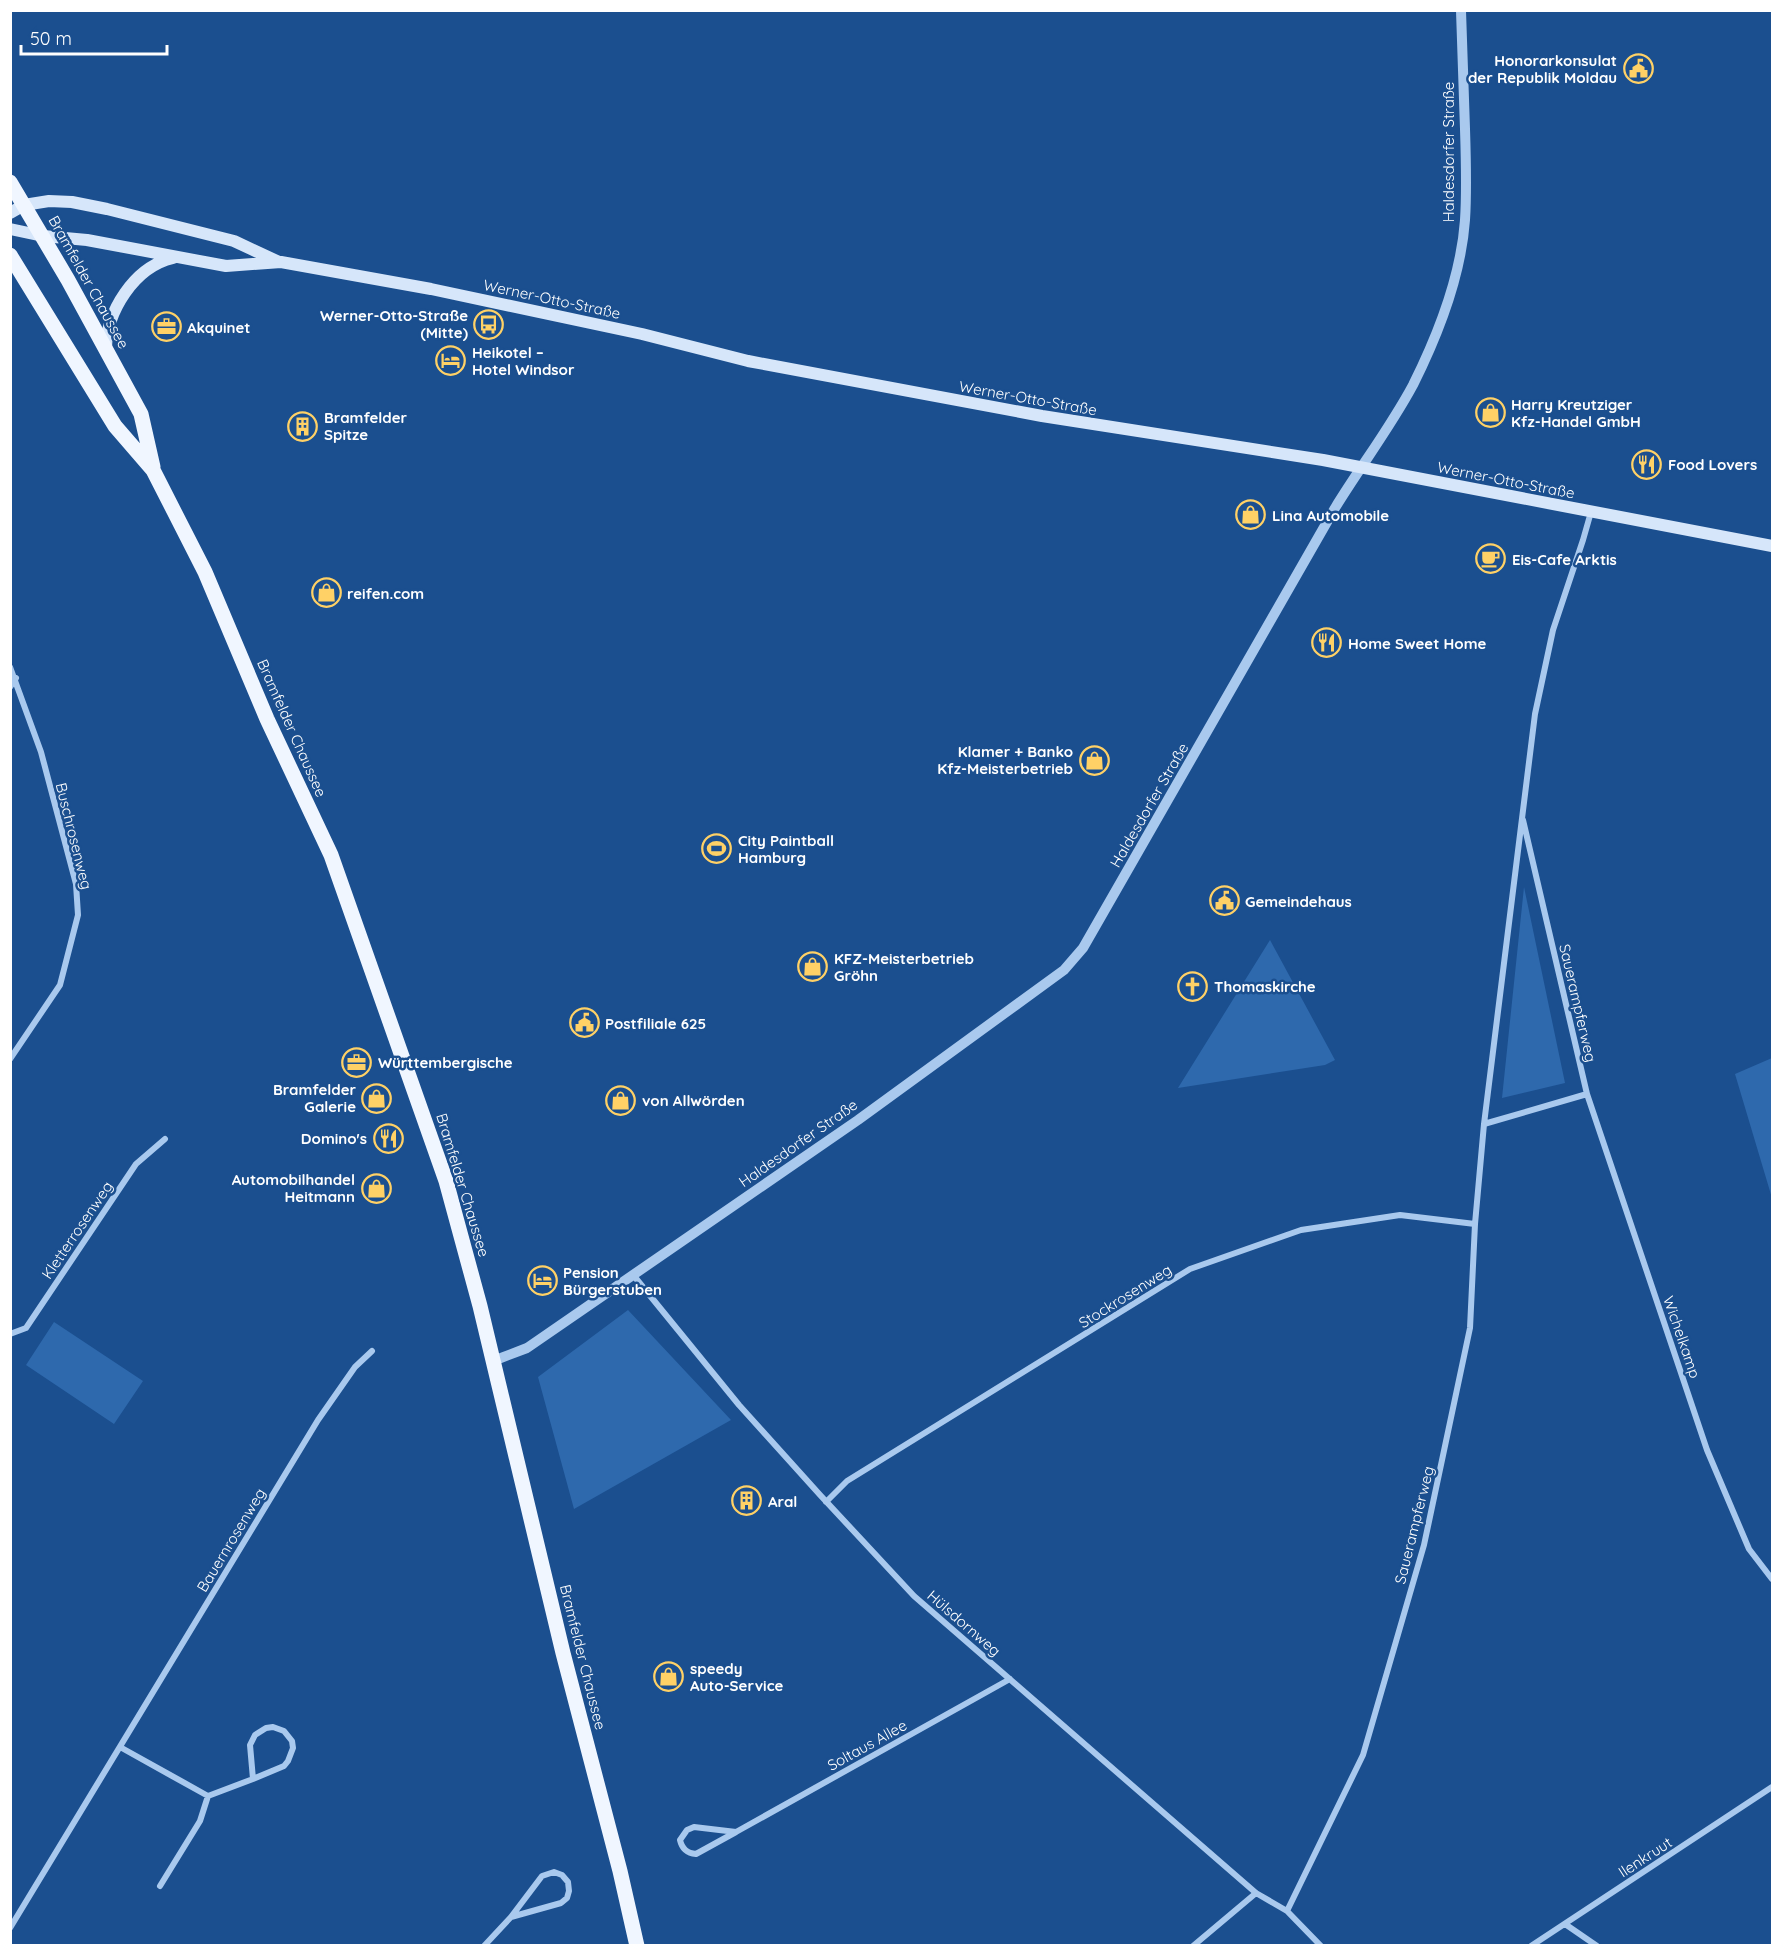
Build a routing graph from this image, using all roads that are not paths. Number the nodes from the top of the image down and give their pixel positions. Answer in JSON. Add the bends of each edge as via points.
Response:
{"nodes":[{"id":1,"x":1461,"y":10,"type":"edge"},
{"id":2,"x":10,"y":182,"type":"edge"},
{"id":3,"x":24,"y":205,"type":"junction"},
{"id":4,"x":10,"y":213,"type":"edge"},
{"id":5,"x":10,"y":229,"type":"edge"},
{"id":6,"x":43,"y":236,"type":"junction"},
{"id":7,"x":10,"y":255,"type":"edge"},
{"id":8,"x":175,"y":258,"type":"junction"},
{"id":9,"x":280,"y":262,"type":"junction"},
{"id":10,"x":106,"y":350,"type":"junction"},
{"id":11,"x":1360,"y":467,"type":"junction"},
{"id":12,"x":153,"y":470,"type":"junction"},
{"id":13,"x":1591,"y":511,"type":"junction"},
{"id":14,"x":1773,"y":546,"type":"edge"},
{"id":15,"x":10,"y":667,"type":"edge"},
{"id":16,"x":16,"y":678,"type":"junction"},
{"id":17,"x":10,"y":687,"type":"edge"},
{"id":18,"x":1522,"y":814,"type":"junction"},
{"id":19,"x":10,"y":1059,"type":"edge"},
{"id":20,"x":1587,"y":1094,"type":"junction"},
{"id":21,"x":1484,"y":1124,"type":"junction"},
{"id":22,"x":165,"y":1139,"type":"dead end"},
{"id":23,"x":1475,"y":1224,"type":"junction"},
{"id":24,"x":634,"y":1276,"type":"junction"},
{"id":25,"x":10,"y":1334,"type":"edge"},
{"id":26,"x":372,"y":1352,"type":"dead end"},
{"id":27,"x":493,"y":1360,"type":"junction"},
{"id":28,"x":826,"y":1502,"type":"junction"},
{"id":29,"x":1773,"y":1579,"type":"edge"},
{"id":30,"x":1010,"y":1678,"type":"junction"},
{"id":31,"x":120,"y":1747,"type":"junction"},
{"id":32,"x":253,"y":1779,"type":"junction"},
{"id":33,"x":1773,"y":1787,"type":"edge"},
{"id":34,"x":208,"y":1796,"type":"junction"},
{"id":35,"x":736,"y":1833,"type":"junction"},
{"id":36,"x":160,"y":1886,"type":"dead end"},
{"id":37,"x":1256,"y":1893,"type":"junction"},
{"id":38,"x":1287,"y":1911,"type":"junction"},
{"id":39,"x":511,"y":1917,"type":"junction"},
{"id":40,"x":1565,"y":1924,"type":"junction"},
{"id":41,"x":10,"y":1928,"type":"edge"},
{"id":42,"x":484,"y":1946,"type":"edge"},
{"id":43,"x":637,"y":1946,"type":"edge"},
{"id":44,"x":1193,"y":1946,"type":"edge"},
{"id":45,"x":1321,"y":1946,"type":"edge"},
{"id":46,"x":1531,"y":1946,"type":"edge"},
{"id":47,"x":1597,"y":1946,"type":"edge"}],
"edges":[{"from":1,"to":11,"type":"street","name":"Haldesdorfer Straße","via":[[1467,179],[1462,246],[1446,303],[1414,382],[1398,413]]},
{"from":2,"to":3,"type":"main road","name":"Bramfelder Chaussee"},
{"from":3,"to":4,"type":"main road","name":"Werner-Otto-Straße"},
{"from":3,"to":6,"type":"main road","name":"Bramfelder Chaussee"},
{"from":3,"to":9,"type":"main road","name":"Werner-Otto-Straße","via":[[49,201],[107,209],[234,241]]},
{"from":5,"to":6,"type":"main road","name":"Werner-Otto-Straße"},
{"from":6,"to":8,"type":"main road","name":"Werner-Otto-Straße","via":[[87,240]]},
{"from":6,"to":10,"type":"main road","name":"Bramfelder Chaussee"},
{"from":7,"to":12,"type":"main road","name":"Bramfelder Chaussee","via":[[115,426]]},
{"from":8,"to":9,"type":"main road","name":"Werner-Otto-Straße","via":[[226,266]]},
{"from":8,"to":10,"type":"main road","via":[[153,266],[135,281],[110,322]]},
{"from":9,"to":11,"type":"main road","name":"Werner-Otto-Straße","via":[[480,298],[747,361],[1042,416]]},
{"from":10,"to":12,"type":"main road","name":"Bramfelder Chaussee","via":[[141,414]]},
{"from":11,"to":13,"type":"main road","name":"Werner-Otto-Straße"},
{"from":11,"to":24,"type":"street","name":"Haldesdorfer Straße","via":[[1083,948],[1064,970]]},
{"from":12,"to":27,"type":"main road","name":"Bramfelder Chaussee","via":[[206,572],[267,720],[331,855],[446,1180]]},
{"from":13,"to":14,"type":"main road","name":"Werner-Otto-Straße"},
{"from":13,"to":18,"type":"street","name":"Sauerampferweg","via":[[1553,630],[1535,714]]},
{"from":15,"to":16,"type":"street","name":"Buschrosenweg"},
{"from":16,"to":17,"type":"street"},
{"from":16,"to":19,"type":"street","name":"Buschrosenweg","via":[[41,752],[76,884],[78,915],[60,985]]},
{"from":18,"to":20,"type":"street","name":"Sauerampferweg"},
{"from":18,"to":21,"type":"street","name":"Sauerampferweg"},
{"from":20,"to":21,"type":"street"},
{"from":20,"to":29,"type":"street","name":"Wichelkamp","via":[[1707,1450],[1749,1549]]},
{"from":21,"to":23,"type":"street","name":"Sauerampferweg"},
{"from":22,"to":25,"type":"street","name":"Kletterrosenweg","via":[[136,1164],[26,1328]]},
{"from":23,"to":28,"type":"street","name":"Stockrosenweg","via":[[1400,1215],[1301,1230],[1190,1269],[847,1481]]},
{"from":23,"to":38,"type":"street","name":"Sauerampferweg","via":[[1470,1328],[1424,1545],[1363,1755]]},
{"from":24,"to":27,"type":"street","name":"Haldesdorfer Straße","via":[[527,1348]]},
{"from":24,"to":28,"type":"street","name":"Hülsdornweg"},
{"from":26,"to":31,"type":"street","name":"Bauernrosenweg","via":[[355,1367],[318,1420]]},
{"from":27,"to":43,"type":"main road","name":"Bramfelder Chaussee"},
{"from":28,"to":30,"type":"street","name":"Hülsdornweg","via":[[914,1596]]},
{"from":30,"to":35,"type":"street","name":"Soltaus Allee"},
{"from":30,"to":37,"type":"street","name":"Hülsdornweg"},
{"from":31,"to":34,"type":"street"},
{"from":31,"to":41,"type":"street","name":"Bauernrosenweg"},
{"from":32,"to":32,"type":"street","via":[[288,1761],[293,1748],[284,1731],[273,1727],[255,1735],[250,1745]]},
{"from":32,"to":34,"type":"street"},
{"from":33,"to":40,"type":"street","name":"Ilenkruut"},
{"from":34,"to":36,"type":"street","via":[[200,1821]]},
{"from":35,"to":35,"type":"street","name":"Soltaus Allee","via":[[694,1827],[680,1840],[685,1850],[696,1854]]},
{"from":37,"to":38,"type":"street","name":"Hülsdornweg"},
{"from":37,"to":44,"type":"street"},
{"from":38,"to":45,"type":"street","name":"Hülsdornweg"},
{"from":39,"to":39,"type":"street","via":[[542,1876],[554,1872],[566,1878],[568,1894],[561,1903]]},
{"from":39,"to":42,"type":"street"},
{"from":40,"to":46,"type":"street","name":"Ilenkruut"},
{"from":40,"to":47,"type":"street"}]}
